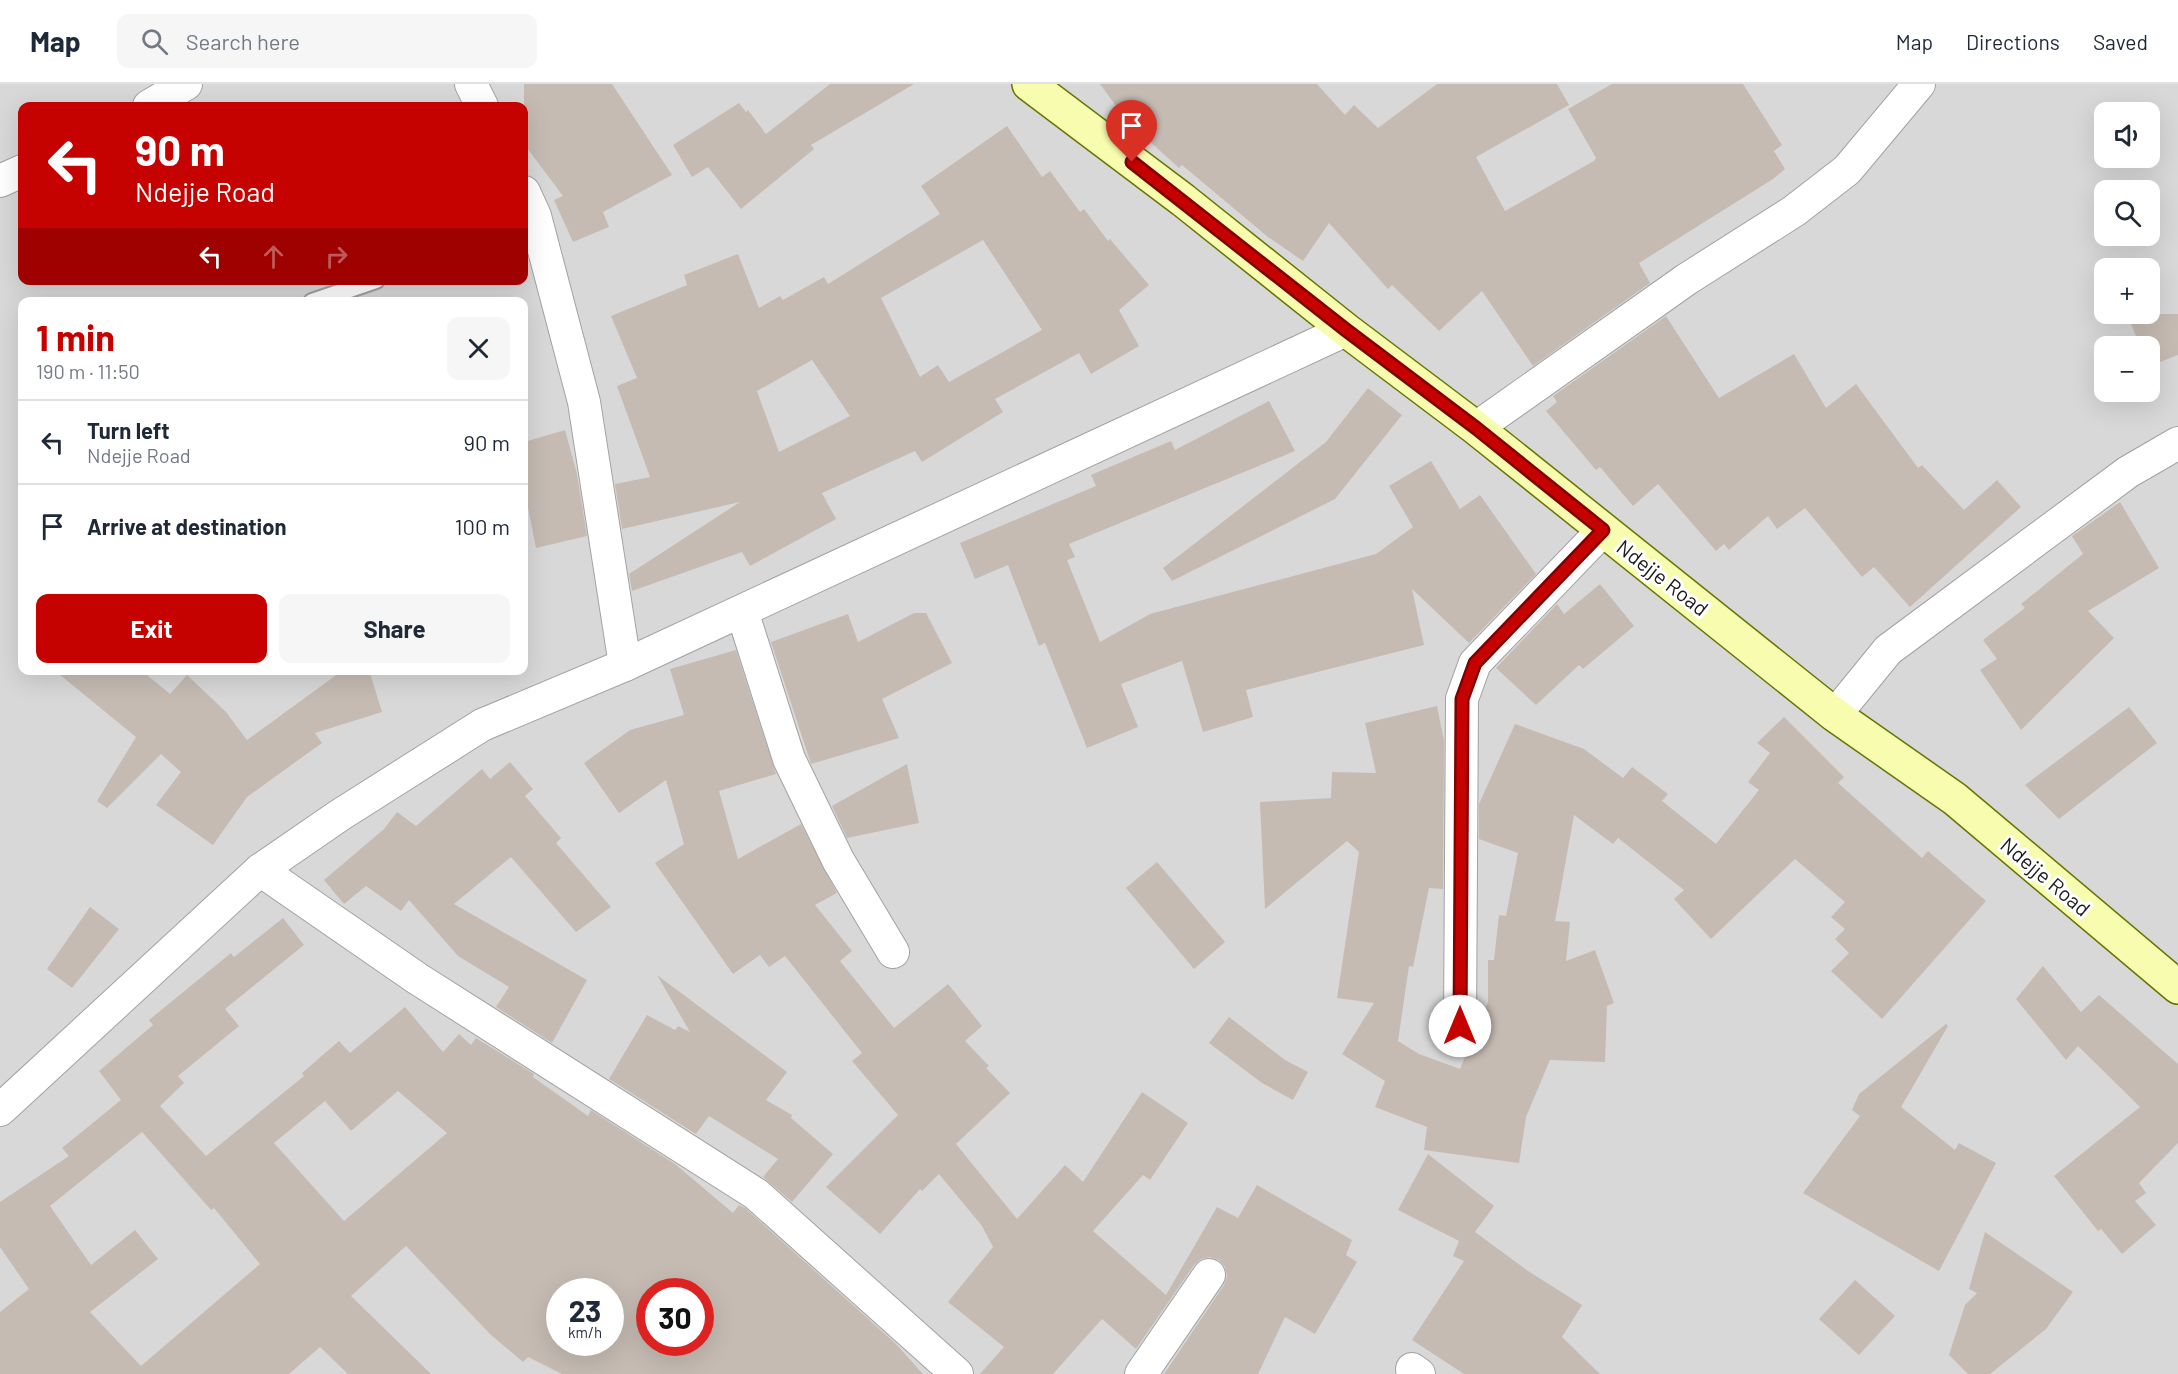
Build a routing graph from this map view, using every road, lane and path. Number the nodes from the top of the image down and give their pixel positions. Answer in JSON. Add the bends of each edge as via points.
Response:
{"nodes":[{"id":1,"x":186,"y":84,"type":"edge"},
{"id":2,"x":471,"y":84,"type":"edge"},
{"id":3,"x":1029,"y":84,"type":"edge"},
{"id":4,"x":1919,"y":84,"type":"edge"},
{"id":5,"x":156,"y":102,"type":"edge"},
{"id":6,"x":480,"y":102,"type":"edge"},
{"id":7,"x":18,"y":173,"type":"edge"},
{"id":8,"x":0,"y":181,"type":"edge"},
{"id":9,"x":528,"y":213,"type":"edge"},
{"id":10,"x":361,"y":285,"type":"edge"},
{"id":11,"x":327,"y":297,"type":"edge"},
{"id":12,"x":1346,"y":330,"type":"junction"},
{"id":13,"x":1476,"y":428,"type":"junction"},
{"id":14,"x":2178,"y":443,"type":"edge"},
{"id":15,"x":1603,"y":530,"type":"junction"},
{"id":16,"x":742,"y":611,"type":"junction"},
{"id":17,"x":625,"y":665,"type":"junction"},
{"id":18,"x":1835,"y":715,"type":"junction"},
{"id":19,"x":260,"y":870,"type":"junction"},
{"id":20,"x":893,"y":952,"type":"dead end"},
{"id":21,"x":2178,"y":987,"type":"edge"},
{"id":22,"x":1460,"y":1026,"type":"dead end"},
{"id":23,"x":0,"y":1110,"type":"edge"},
{"id":24,"x":1209,"y":1275,"type":"dead end"},
{"id":25,"x":957,"y":1374,"type":"edge"},
{"id":26,"x":1141,"y":1374,"type":"edge"}],
"edges":[{"from":1,"to":5,"type":"street"},
{"from":2,"to":6,"type":"street"},
{"from":3,"to":12,"type":"street","name":"Ndejje Road"},
{"from":4,"to":13,"type":"street","via":[[1846,170],[1794,212],[1688,279]]},
{"from":7,"to":8,"type":"street"},
{"from":9,"to":17,"type":"street","via":[[584,402]]},
{"from":10,"to":11,"type":"lane"},
{"from":12,"to":13,"type":"street","name":"Ndejje Road"},
{"from":12,"to":16,"type":"street"},
{"from":13,"to":15,"type":"street","name":"Ndejje Road"},
{"from":14,"to":18,"type":"street","via":[[2128,472],[1888,650]]},
{"from":15,"to":18,"type":"street","name":"Ndejje Road"},
{"from":15,"to":22,"type":"street","via":[[1475,663],[1462,699]]},
{"from":16,"to":17,"type":"street"},
{"from":16,"to":20,"type":"street","via":[[789,759],[838,860]]},
{"from":17,"to":19,"type":"street","via":[[482,725]]},
{"from":18,"to":21,"type":"street","name":"Ndejje Road","via":[[1955,799]]},
{"from":19,"to":23,"type":"street"},
{"from":19,"to":25,"type":"street","via":[[418,979],[756,1194]]},
{"from":24,"to":26,"type":"street"}]}
